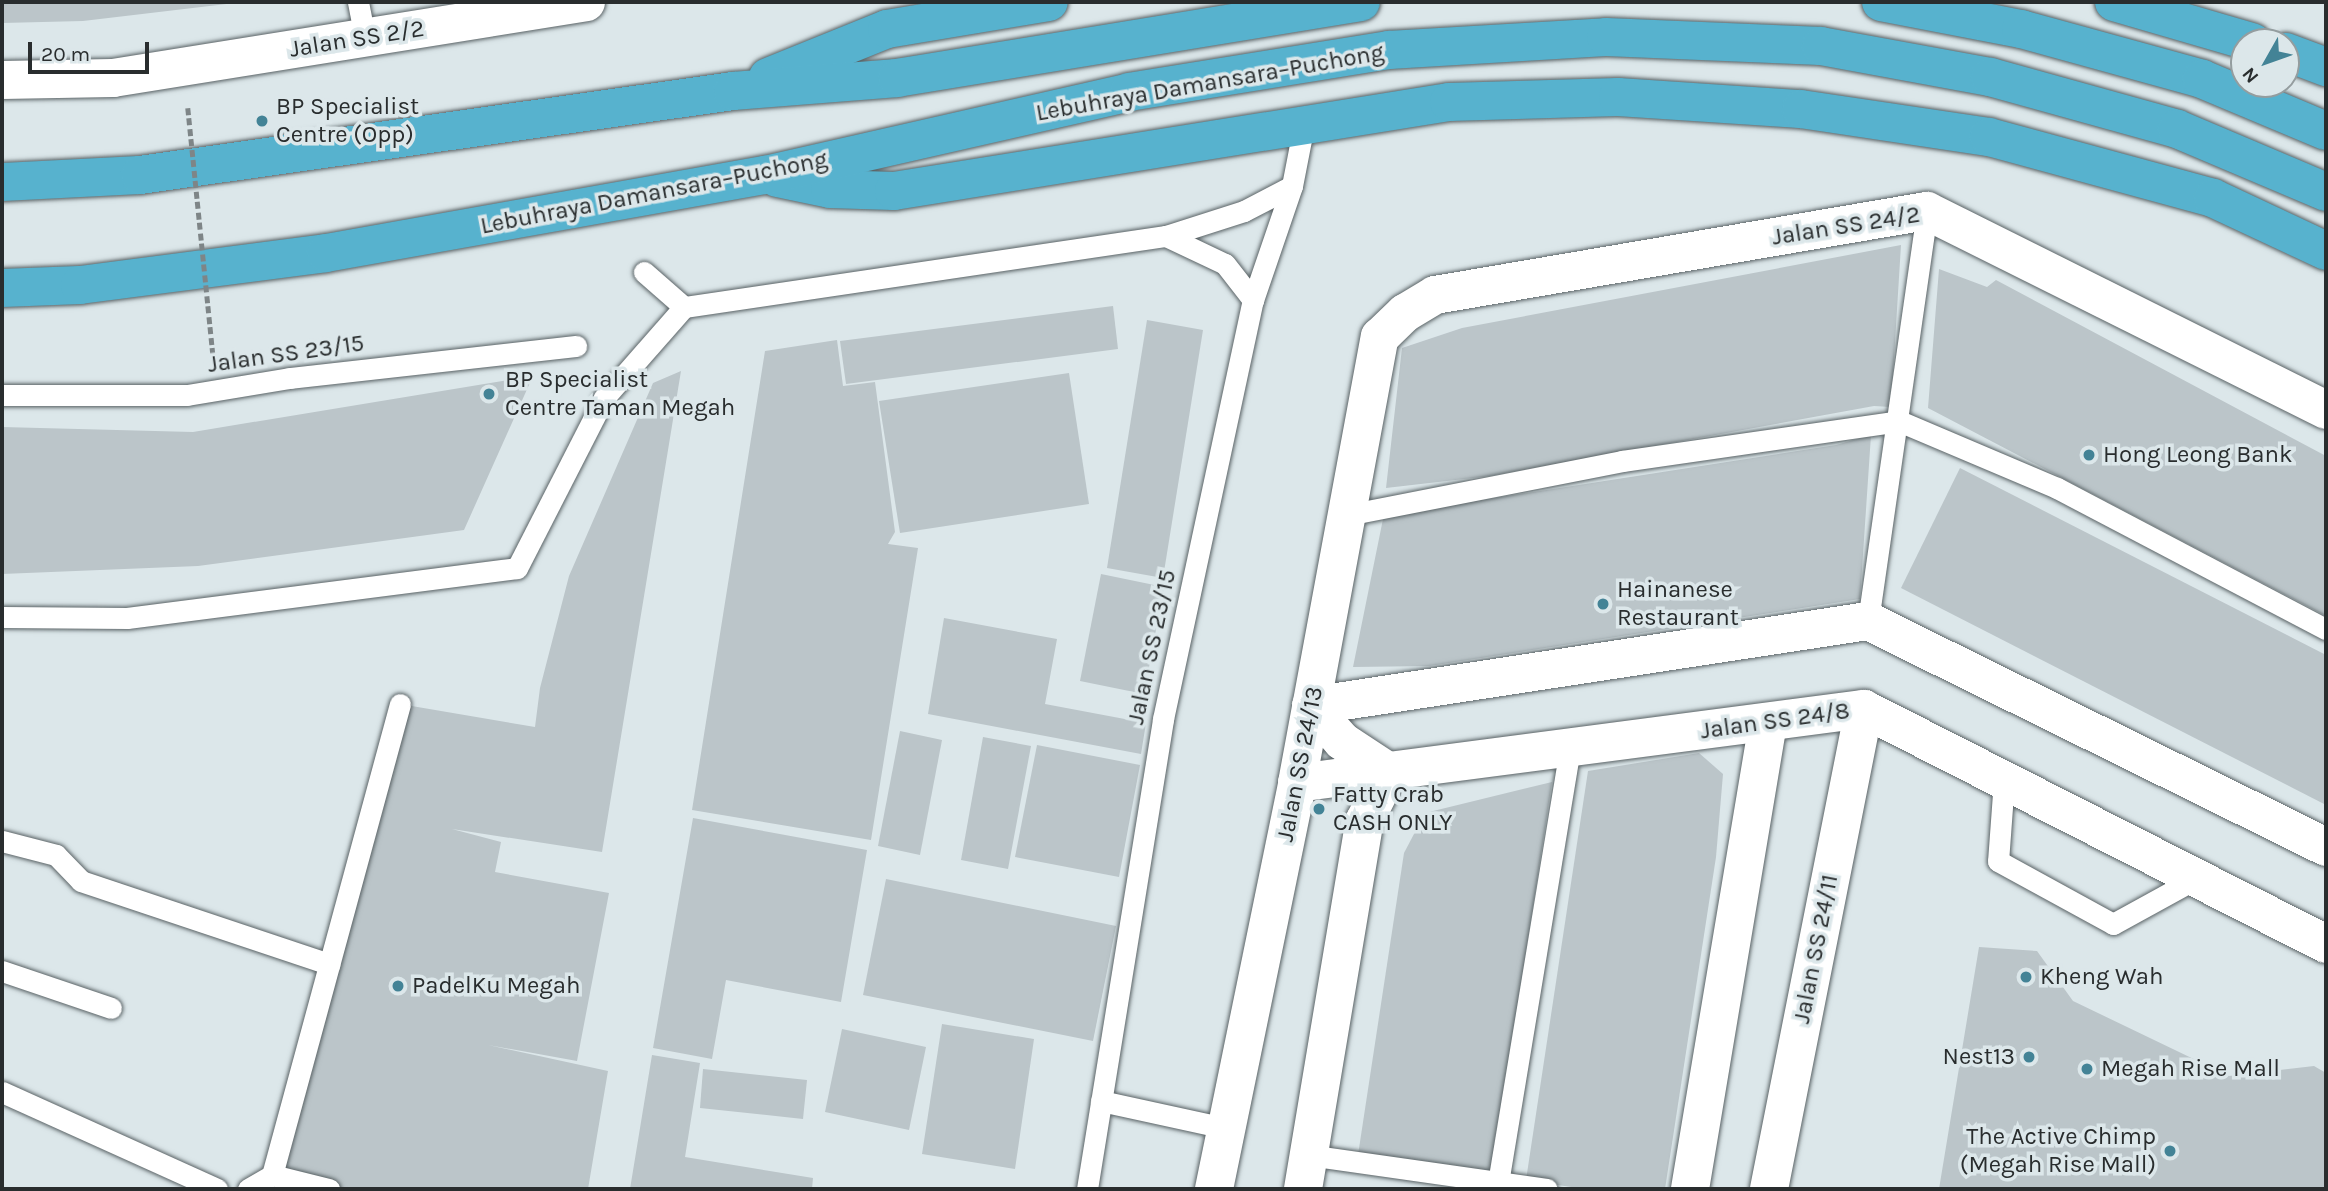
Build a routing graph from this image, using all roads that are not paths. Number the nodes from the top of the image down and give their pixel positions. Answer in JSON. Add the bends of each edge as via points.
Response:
{"nodes":[{"id":1,"x":586,"y":2,"type":"edge"},
{"id":2,"x":1049,"y":2,"type":"edge"},
{"id":3,"x":1361,"y":2,"type":"edge"},
{"id":4,"x":1881,"y":2,"type":"edge"},
{"id":5,"x":2115,"y":2,"type":"edge"},
{"id":6,"x":361,"y":20,"type":"edge"},
{"id":7,"x":2230,"y":36,"type":"edge"},
{"id":8,"x":2300,"y":57,"type":"edge"},
{"id":9,"x":2326,"y":66,"type":"edge"},
{"id":10,"x":2,"y":80,"type":"edge"},
{"id":11,"x":733,"y":91,"type":"junction"},
{"id":12,"x":1304,"y":124,"type":"junction"},
{"id":13,"x":2326,"y":131,"type":"edge"},
{"id":14,"x":765,"y":175,"type":"junction"},
{"id":15,"x":2,"y":182,"type":"edge"},
{"id":16,"x":1292,"y":186,"type":"junction"},
{"id":17,"x":2326,"y":192,"type":"edge"},
{"id":18,"x":1927,"y":211,"type":"junction"},
{"id":19,"x":1166,"y":236,"type":"junction"},
{"id":20,"x":2326,"y":251,"type":"edge"},
{"id":21,"x":644,"y":272,"type":"dead end"},
{"id":22,"x":2,"y":288,"type":"edge"},
{"id":23,"x":1253,"y":300,"type":"junction"},
{"id":24,"x":684,"y":307,"type":"junction"},
{"id":25,"x":1380,"y":337,"type":"joint"},
{"id":26,"x":576,"y":346,"type":"dead end"},
{"id":27,"x":2,"y":395,"type":"edge"},
{"id":28,"x":2326,"y":410,"type":"edge"},
{"id":29,"x":1899,"y":421,"type":"junction"},
{"id":30,"x":1347,"y":515,"type":"junction"},
{"id":31,"x":2,"y":617,"type":"edge"},
{"id":32,"x":1868,"y":621,"type":"junction"},
{"id":33,"x":2326,"y":629,"type":"edge"},
{"id":34,"x":400,"y":704,"type":"dead end"},
{"id":35,"x":1311,"y":706,"type":"junction"},
{"id":36,"x":1864,"y":709,"type":"junction"},
{"id":37,"x":1768,"y":723,"type":"junction"},
{"id":38,"x":1570,"y":748,"type":"junction"},
{"id":39,"x":1389,"y":772,"type":"junction"},
{"id":40,"x":2004,"y":780,"type":"junction"},
{"id":41,"x":1297,"y":783,"type":"junction"},
{"id":42,"x":2324,"y":840,"type":"edge"},
{"id":43,"x":2,"y":841,"type":"edge"},
{"id":44,"x":2195,"y":879,"type":"junction"},
{"id":45,"x":2326,"y":944,"type":"edge"},
{"id":46,"x":329,"y":964,"type":"junction"},
{"id":47,"x":2,"y":971,"type":"edge"},
{"id":48,"x":111,"y":1008,"type":"dead end"},
{"id":49,"x":2,"y":1092,"type":"edge"},
{"id":50,"x":1101,"y":1101,"type":"junction"},
{"id":51,"x":1225,"y":1128,"type":"junction"},
{"id":52,"x":1306,"y":1172,"type":"edge"},
{"id":53,"x":272,"y":1175,"type":"junction"},
{"id":54,"x":1497,"y":1186,"type":"edge"},
{"id":55,"x":217,"y":1189,"type":"edge"},
{"id":56,"x":248,"y":1189,"type":"edge"},
{"id":57,"x":329,"y":1189,"type":"edge"},
{"id":58,"x":1087,"y":1189,"type":"edge"},
{"id":59,"x":1214,"y":1189,"type":"edge"},
{"id":60,"x":1547,"y":1189,"type":"edge"},
{"id":61,"x":1690,"y":1189,"type":"edge"},
{"id":62,"x":1769,"y":1189,"type":"edge"}],
"edges":[{"from":1,"to":6,"type":"street","name":"Jalan SS 2/2"},
{"from":2,"to":11,"type":"highway","via":[[887,29]]},
{"from":3,"to":11,"type":"highway","via":[[897,78]]},
{"from":4,"to":13,"type":"highway","via":[[2021,29],[2202,79]]},
{"from":5,"to":7,"type":"highway"},
{"from":6,"to":10,"type":"street","name":"Jalan SS 2/2","via":[[113,78]]},
{"from":8,"to":9,"type":"highway"},
{"from":11,"to":15,"type":"highway","via":[[140,175]]},
{"from":12,"to":14,"type":"highway","via":[[894,191],[830,189]]},
{"from":12,"to":16,"type":"lane","name":"Jalan SS 23/15"},
{"from":12,"to":20,"type":"highway","via":[[1449,102],[1618,97],[1801,109],[1989,137],[2213,198]]},
{"from":14,"to":17,"type":"highway","name":"Lebuhraya Damansara–Puchong","via":[[1129,92],[1389,50],[1606,37],[1821,46],[1990,77],[2178,129]]},
{"from":14,"to":22,"type":"highway","name":"Lebuhraya Damansara–Puchong","via":[[326,253],[80,285]]},
{"from":16,"to":19,"type":"lane","via":[[1244,211]]},
{"from":16,"to":23,"type":"lane","name":"Jalan SS 23/15"},
{"from":18,"to":25,"type":"street","name":"Jalan SS 24/2","via":[[1435,295],[1405,313]]},
{"from":18,"to":28,"type":"street","name":"Jalan SS 24/2"},
{"from":18,"to":29,"type":"lane"},
{"from":19,"to":23,"type":"lane","via":[[1225,264]]},
{"from":19,"to":24,"type":"lane"},
{"from":21,"to":24,"type":"lane"},
{"from":23,"to":50,"type":"lane","name":"Jalan SS 23/15","via":[[1163,719]]},
{"from":24,"to":31,"type":"lane","via":[[604,398],[517,568],[127,618]]},
{"from":25,"to":30,"type":"street","name":"Jalan SS 24/13"},
{"from":26,"to":27,"type":"lane","name":"Jalan SS 23/15","via":[[187,394]]},
{"from":29,"to":30,"type":"lane","via":[[1622,461]]},
{"from":29,"to":32,"type":"lane"},
{"from":29,"to":33,"type":"lane","via":[[2057,488]]},
{"from":30,"to":35,"type":"street","name":"Jalan SS 24/13"},
{"from":32,"to":35,"type":"street"},
{"from":32,"to":42,"type":"street"},
{"from":34,"to":46,"type":"lane"},
{"from":35,"to":39,"type":"street","via":[[1342,741]]},
{"from":35,"to":41,"type":"street","name":"Jalan SS 24/13"},
{"from":36,"to":37,"type":"street","name":"Jalan SS 24/8"},
{"from":36,"to":40,"type":"street","name":"Jalan SS 24/8"},
{"from":36,"to":62,"type":"street","name":"Jalan SS 24/11"},
{"from":37,"to":38,"type":"street","name":"Jalan SS 24/8"},
{"from":37,"to":61,"type":"street"},
{"from":38,"to":39,"type":"street","name":"Jalan SS 24/8"},
{"from":38,"to":54,"type":"lane"},
{"from":39,"to":41,"type":"street","name":"Jalan SS 24/8"},
{"from":39,"to":52,"type":"street","via":[[1365,820]]},
{"from":40,"to":44,"type":"street","name":"Jalan SS 24/8"},
{"from":40,"to":44,"type":"lane","via":[[1998,861],[2113,924]]},
{"from":41,"to":51,"type":"street","name":"Jalan SS 24/13"},
{"from":43,"to":46,"type":"lane","via":[[56,855],[81,881]]},
{"from":44,"to":45,"type":"street","name":"Jalan SS 24/8"},
{"from":46,"to":53,"type":"lane"},
{"from":47,"to":48,"type":"lane"},
{"from":49,"to":55,"type":"lane"},
{"from":50,"to":51,"type":"lane"},
{"from":50,"to":58,"type":"lane","name":"Jalan SS 23/15"},
{"from":51,"to":59,"type":"street","name":"Jalan SS 24/13"},
{"from":52,"to":54,"type":"lane"},
{"from":53,"to":56,"type":"lane"},
{"from":53,"to":57,"type":"lane"},
{"from":54,"to":60,"type":"lane"}]}
